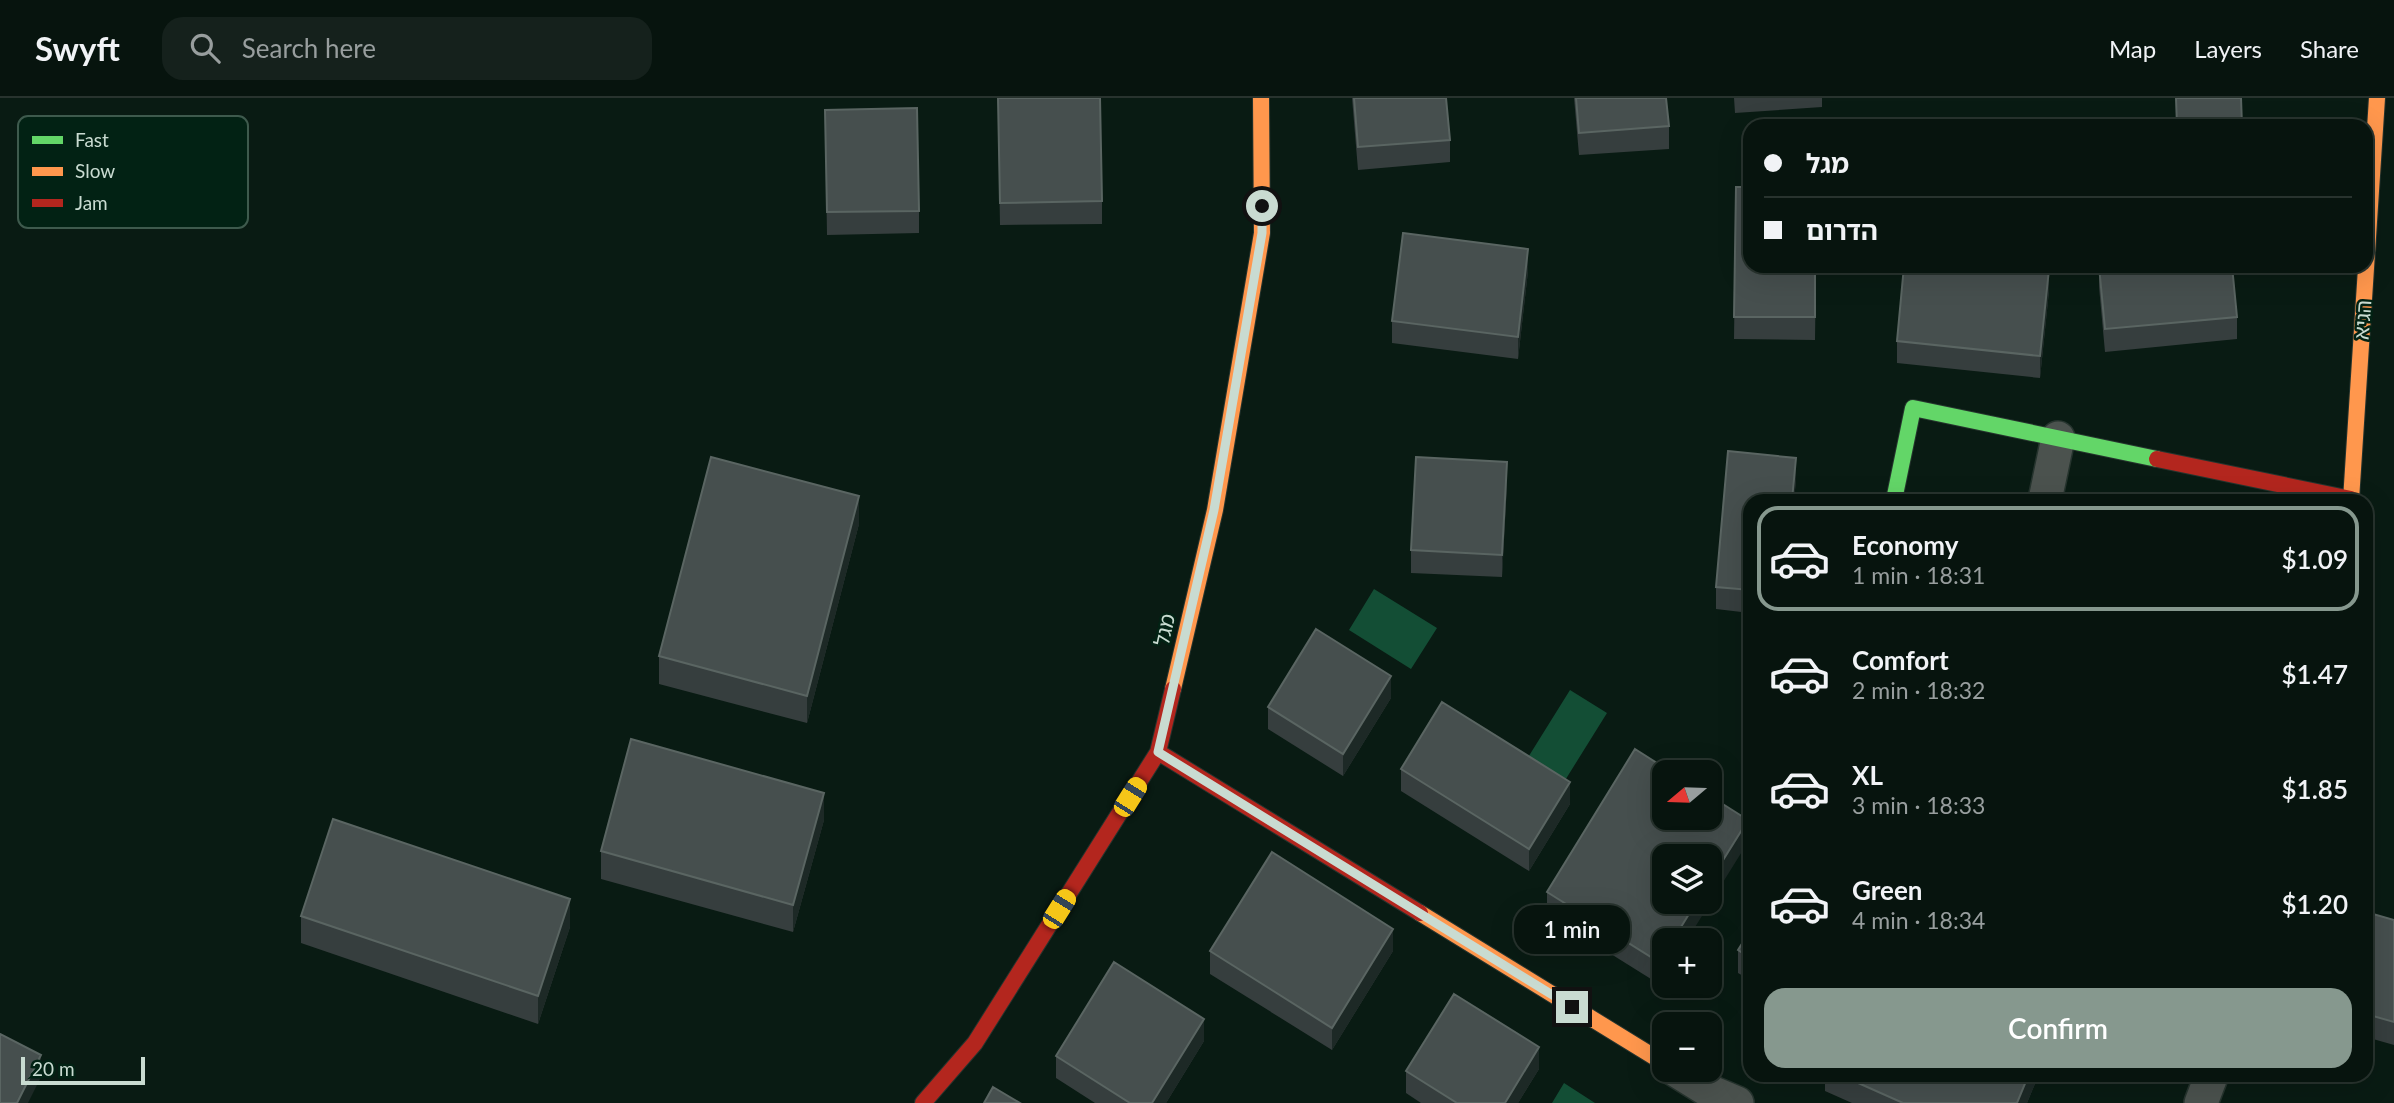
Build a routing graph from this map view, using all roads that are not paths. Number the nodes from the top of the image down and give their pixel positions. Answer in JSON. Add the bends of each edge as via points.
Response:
{"nodes":[{"id":1,"x":1261,"y":98,"type":"edge"},
{"id":2,"x":2377,"y":98,"type":"edge"},
{"id":3,"x":2373,"y":160,"type":"edge"},
{"id":4,"x":2366,"y":273,"type":"edge"},
{"id":5,"x":2058,"y":438,"type":"junction"},
{"id":6,"x":1895,"y":494,"type":"edge"},
{"id":7,"x":2046,"y":494,"type":"edge"},
{"id":8,"x":2323,"y":494,"type":"edge"},
{"id":9,"x":2351,"y":494,"type":"edge"},
{"id":10,"x":1158,"y":752,"type":"junction"},
{"id":11,"x":1652,"y":1056,"type":"edge"},
{"id":12,"x":1693,"y":1082,"type":"edge"},
{"id":13,"x":2209,"y":1082,"type":"edge"},
{"id":14,"x":1717,"y":1099,"type":"edge"},
{"id":15,"x":923,"y":1103,"type":"edge"},
{"id":16,"x":2202,"y":1103,"type":"edge"}],
"edges":[{"from":1,"to":10,"type":"street","name":"מגל","via":[[1262,233],[1214,510]]},
{"from":2,"to":3,"type":"street","name":"הגיא"},
{"from":4,"to":9,"type":"street","name":"הגיא"},
{"from":5,"to":6,"type":"street","via":[[1913,408]]},
{"from":5,"to":7,"type":"street"},
{"from":5,"to":8,"type":"street"},
{"from":10,"to":11,"type":"street"},
{"from":10,"to":15,"type":"street","name":"מגל","via":[[975,1044]]},
{"from":12,"to":14,"type":"street"},
{"from":13,"to":16,"type":"street"}]}
